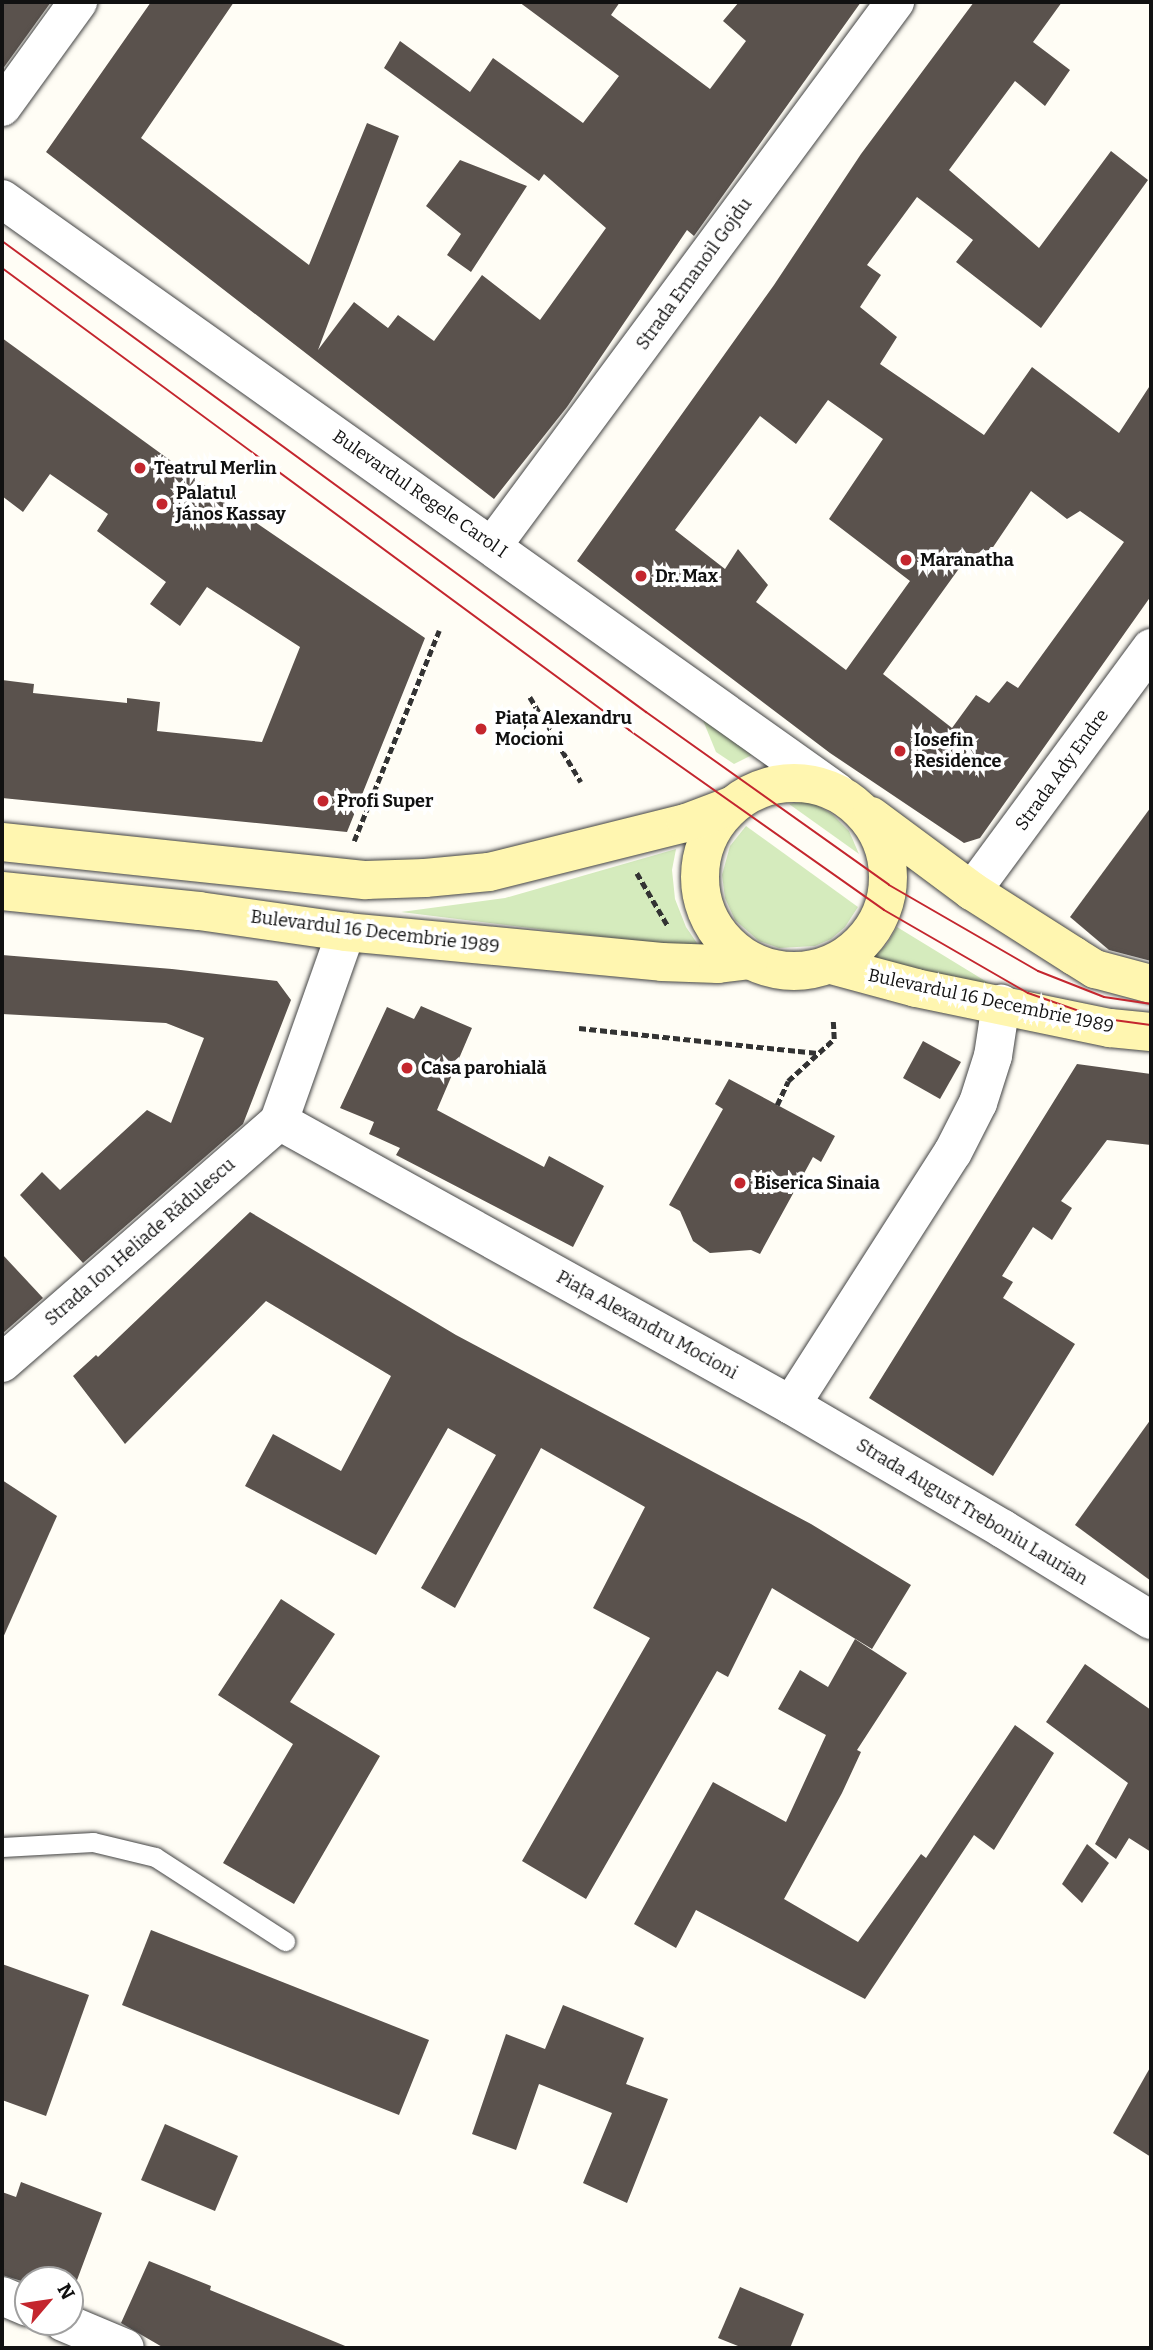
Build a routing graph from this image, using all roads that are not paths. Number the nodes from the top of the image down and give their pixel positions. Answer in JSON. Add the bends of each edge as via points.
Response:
{"nodes":[{"id":1,"x":78,"y":2,"type":"edge"},
{"id":2,"x":895,"y":2,"type":"edge"},
{"id":3,"x":2,"y":107,"type":"edge"},
{"id":4,"x":2,"y":199,"type":"edge"},
{"id":5,"x":493,"y":545,"type":"junction"},
{"id":6,"x":1151,"y":648,"type":"edge"},
{"id":7,"x":847,"y":799,"type":"junction"},
{"id":8,"x":731,"y":806,"type":"junction"},
{"id":9,"x":2,"y":842,"type":"edge"},
{"id":10,"x":2,"y":891,"type":"edge"},
{"id":11,"x":972,"y":891,"type":"junction"},
{"id":12,"x":346,"y":932,"type":"junction"},
{"id":13,"x":749,"y":961,"type":"junction"},
{"id":14,"x":831,"y":965,"type":"junction"},
{"id":15,"x":1151,"y":984,"type":"edge"},
{"id":16,"x":1001,"y":1004,"type":"junction"},
{"id":17,"x":1151,"y":1032,"type":"edge"},
{"id":18,"x":279,"y":1121,"type":"junction"},
{"id":19,"x":2,"y":1363,"type":"edge"},
{"id":20,"x":791,"y":1405,"type":"junction"},
{"id":21,"x":1151,"y":1620,"type":"edge"},
{"id":22,"x":2,"y":1847,"type":"edge"},
{"id":23,"x":285,"y":1941,"type":"dead end"},
{"id":24,"x":84,"y":2331,"type":"edge"},
{"id":25,"x":125,"y":2348,"type":"edge"}],
"edges":[{"from":1,"to":3,"type":"street"},
{"from":2,"to":5,"type":"street","name":"Strada Emanoil Gojdu"},
{"from":4,"to":5,"type":"street","name":"Bulevardul Regele Carol I"},
{"from":5,"to":7,"type":"street","name":"Bulevardul Regele Carol I"},
{"from":6,"to":11,"type":"street","name":"Strada Ady Endre"},
{"from":7,"to":8,"type":"main road","via":[[810,783],[782,782],[755,790]]},
{"from":7,"to":11,"type":"main road"},
{"from":7,"to":14,"type":"main road","via":[[876,829],[887,856],[889,886],[872,933],[854,952]]},
{"from":8,"to":9,"type":"main road","via":[[686,823],[489,872],[425,878],[366,880]]},
{"from":8,"to":13,"type":"main road","via":[[712,830],[701,858],[700,888],[708,917],[725,942]]},
{"from":10,"to":12,"type":"main road","name":"Bulevardul 16 Decembrie 1989"},
{"from":11,"to":15,"type":"main road","via":[[1096,969]]},
{"from":12,"to":13,"type":"main road","name":"Bulevardul 16 Decembrie 1989","via":[[662,962]]},
{"from":12,"to":18,"type":"street"},
{"from":13,"to":14,"type":"main road","via":[[776,970],[804,972]]},
{"from":14,"to":16,"type":"main road","name":"Bulevardul 16 Decembrie 1989"},
{"from":16,"to":17,"type":"main road","name":"Bulevardul 16 Decembrie 1989","via":[[1110,1028]]},
{"from":16,"to":20,"type":"street","via":[[993,1056],[978,1103],[953,1152]]},
{"from":18,"to":19,"type":"street","name":"Strada Ion Heliade Rădulescu"},
{"from":18,"to":20,"type":"street","name":"Piața Alexandru Mocioni"},
{"from":20,"to":21,"type":"street","name":"Strada August Treboniu Laurian"},
{"from":22,"to":23,"type":"lane","via":[[93,1842],[155,1857]]},
{"from":24,"to":25,"type":"street"}]}
